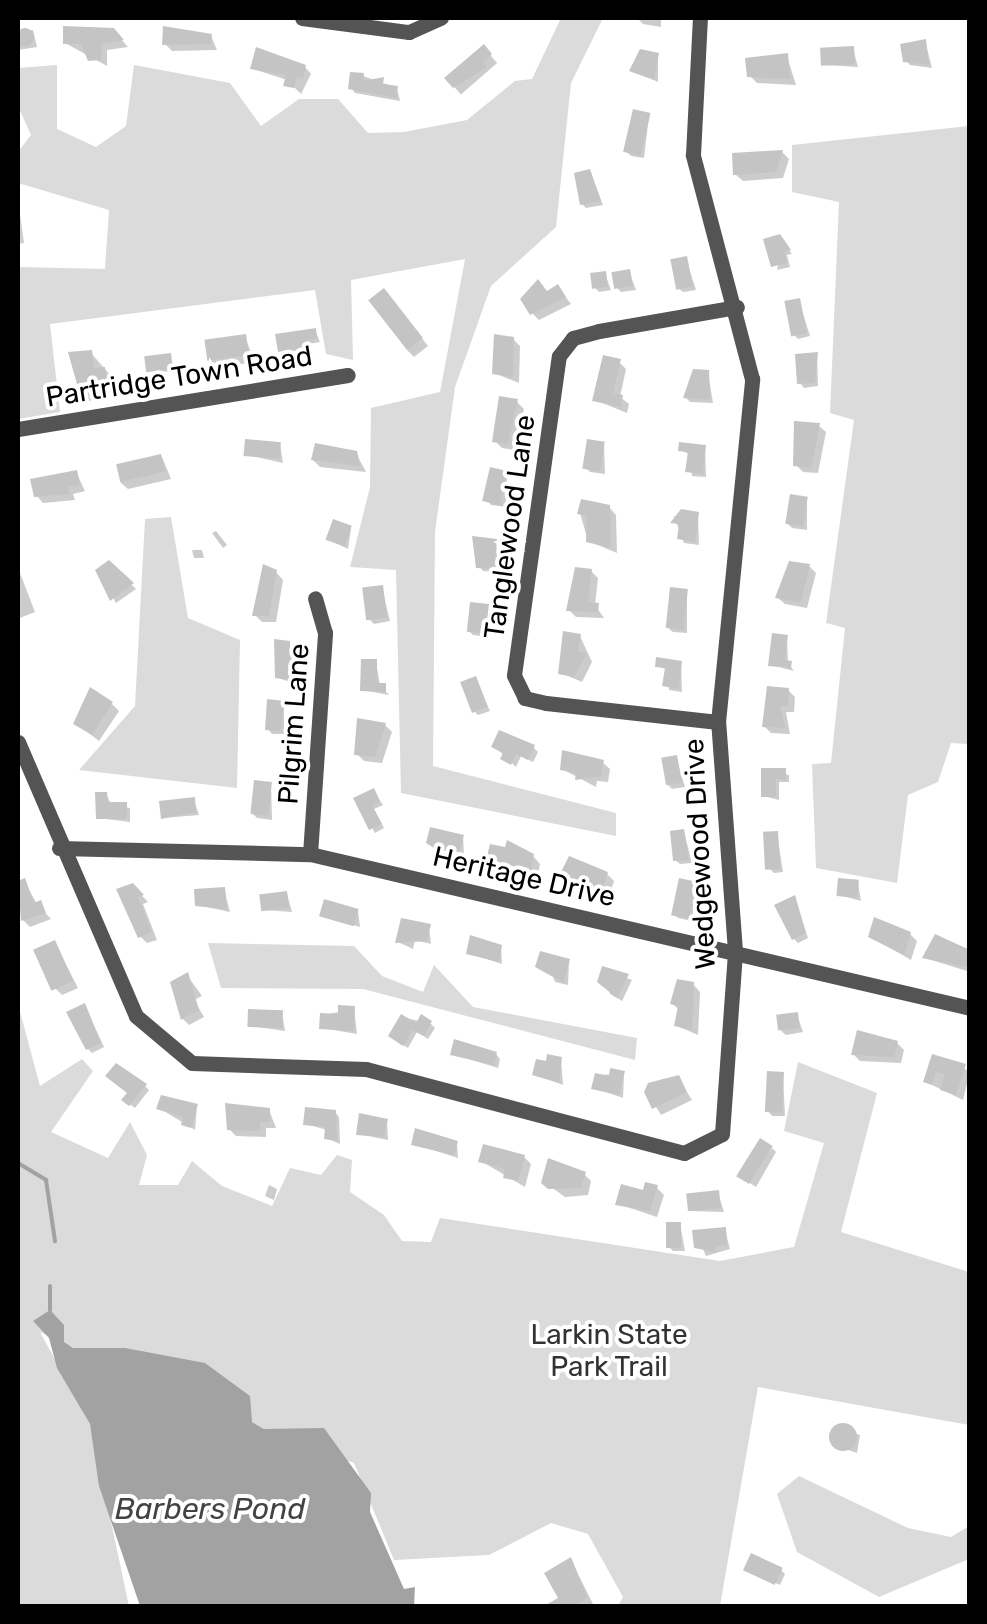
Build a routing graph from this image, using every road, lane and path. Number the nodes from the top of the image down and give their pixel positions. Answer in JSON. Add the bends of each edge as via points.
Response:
{"nodes":[{"id":1,"x":302,"y":18,"type":"edge"},
{"id":2,"x":441,"y":18,"type":"edge"},
{"id":3,"x":701,"y":18,"type":"edge"},
{"id":4,"x":737,"y":307,"type":"junction"},
{"id":5,"x":348,"y":375,"type":"dead end"},
{"id":6,"x":18,"y":429,"type":"edge"},
{"id":7,"x":315,"y":598,"type":"dead end"},
{"id":8,"x":718,"y":722,"type":"junction"},
{"id":9,"x":18,"y":742,"type":"edge"},
{"id":10,"x":60,"y":848,"type":"junction"},
{"id":11,"x":310,"y":854,"type":"junction"},
{"id":12,"x":735,"y":951,"type":"junction"},
{"id":13,"x":970,"y":1008,"type":"edge"}],
"edges":[{"from":1,"to":2,"type":"street","via":[[409,32]]},
{"from":3,"to":4,"type":"street","name":"Wedgewood Drive","via":[[693,155]]},
{"from":4,"to":8,"type":"street","name":"Wedgewood Drive","via":[[752,412]]},
{"from":4,"to":8,"type":"street","name":"Tanglewood Lane","via":[[573,338],[559,356],[514,674],[525,698],[546,704]]},
{"from":5,"to":6,"type":"street","name":"Partridge Town Road"},
{"from":7,"to":11,"type":"street","name":"Pilgrim Lane","via":[[325,633]]},
{"from":8,"to":12,"type":"street","name":"Wedgewood Drive"},
{"from":9,"to":10,"type":"street"},
{"from":10,"to":11,"type":"street","name":"Heritage Drive"},
{"from":10,"to":12,"type":"street","name":"Wedgewood Drive","via":[[136,1016],[192,1063],[366,1069],[684,1153],[722,1134]]},
{"from":11,"to":12,"type":"street","name":"Heritage Drive"},
{"from":12,"to":13,"type":"street","name":"Heritage Drive"}]}
